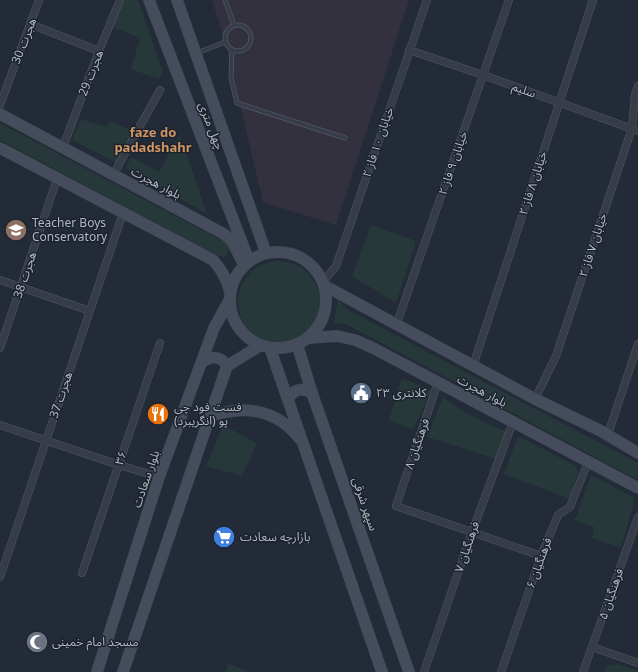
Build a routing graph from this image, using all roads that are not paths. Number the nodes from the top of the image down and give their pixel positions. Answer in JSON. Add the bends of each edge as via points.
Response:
{"nodes":[{"id":1,"x":39,"y":0,"type":"edge"},
{"id":2,"x":120,"y":0,"type":"edge"},
{"id":3,"x":149,"y":0,"type":"edge"},
{"id":4,"x":177,"y":0,"type":"edge"},
{"id":5,"x":225,"y":0,"type":"edge"},
{"id":6,"x":427,"y":0,"type":"edge"},
{"id":7,"x":509,"y":0,"type":"edge"},
{"id":8,"x":593,"y":0,"type":"edge"},
{"id":9,"x":30,"y":24,"type":"junction"},
{"id":10,"x":234,"y":25,"type":"junction"},
{"id":11,"x":225,"y":42,"type":"junction"},
{"id":12,"x":232,"y":50,"type":"junction"},
{"id":13,"x":409,"y":50,"type":"junction"},
{"id":14,"x":99,"y":51,"type":"junction"},
{"id":15,"x":196,"y":54,"type":"junction"},
{"id":16,"x":484,"y":75,"type":"junction"},
{"id":17,"x":638,"y":86,"type":"edge"},
{"id":18,"x":160,"y":90,"type":"dead end"},
{"id":19,"x":559,"y":102,"type":"junction"},
{"id":20,"x":0,"y":105,"type":"edge"},
{"id":21,"x":0,"y":114,"type":"edge"},
{"id":22,"x":635,"y":130,"type":"edge"},
{"id":23,"x":345,"y":138,"type":"dead end"},
{"id":24,"x":63,"y":147,"type":"junction"},
{"id":25,"x":0,"y":148,"type":"edge"},
{"id":26,"x":113,"y":175,"type":"junction"},
{"id":27,"x":57,"y":179,"type":"junction"},
{"id":28,"x":123,"y":213,"type":"junction"},
{"id":29,"x":266,"y":253,"type":"junction"},
{"id":30,"x":247,"y":263,"type":"junction"},
{"id":31,"x":0,"y":280,"type":"edge"},
{"id":32,"x":324,"y":284,"type":"junction"},
{"id":33,"x":20,"y":287,"type":"junction"},
{"id":34,"x":230,"y":296,"type":"junction"},
{"id":35,"x":90,"y":311,"type":"junction"},
{"id":36,"x":396,"y":326,"type":"junction"},
{"id":37,"x":308,"y":338,"type":"junction"},
{"id":38,"x":160,"y":343,"type":"dead end"},
{"id":39,"x":297,"y":344,"type":"junction"},
{"id":40,"x":638,"y":344,"type":"edge"},
{"id":41,"x":266,"y":346,"type":"junction"},
{"id":42,"x":0,"y":348,"type":"edge"},
{"id":43,"x":202,"y":362,"type":"junction"},
{"id":44,"x":227,"y":366,"type":"junction"},
{"id":45,"x":472,"y":366,"type":"junction"},
{"id":46,"x":438,"y":382,"type":"junction"},
{"id":47,"x":312,"y":393,"type":"junction"},
{"id":48,"x":288,"y":399,"type":"junction"},
{"id":49,"x":535,"y":399,"type":"junction"},
{"id":50,"x":210,"y":417,"type":"junction"},
{"id":51,"x":513,"y":422,"type":"junction"},
{"id":52,"x":0,"y":424,"type":"edge"},
{"id":53,"x":608,"y":434,"type":"junction"},
{"id":54,"x":46,"y":440,"type":"junction"},
{"id":55,"x":302,"y":442,"type":"junction"},
{"id":56,"x":638,"y":453,"type":"edge"},
{"id":57,"x":588,"y":462,"type":"junction"},
{"id":58,"x":119,"y":465,"type":"junction"},
{"id":59,"x":159,"y":477,"type":"junction"},
{"id":60,"x":638,"y":488,"type":"edge"},
{"id":61,"x":638,"y":517,"type":"edge"},
{"id":62,"x":472,"y":532,"type":"junction"},
{"id":63,"x":541,"y":556,"type":"junction"},
{"id":64,"x":82,"y":573,"type":"dead end"},
{"id":65,"x":0,"y":577,"type":"edge"},
{"id":66,"x":592,"y":647,"type":"junction"},
{"id":67,"x":638,"y":663,"type":"edge"},
{"id":68,"x":98,"y":672,"type":"edge"},
{"id":69,"x":123,"y":672,"type":"edge"},
{"id":70,"x":382,"y":672,"type":"edge"},
{"id":71,"x":410,"y":672,"type":"edge"},
{"id":72,"x":424,"y":672,"type":"edge"},
{"id":73,"x":501,"y":672,"type":"edge"},
{"id":74,"x":583,"y":672,"type":"edge"}],
"edges":[{"from":1,"to":9,"type":"street","name":"هجرت 30"},
{"from":2,"to":14,"type":"street","name":"هجرت 29"},
{"from":3,"to":30,"type":"main road","name":"چهل متری"},
{"from":4,"to":15,"type":"main road","name":"چهل متری"},
{"from":5,"to":10,"type":"lane"},
{"from":6,"to":13,"type":"street","name":"خیابان ۱۰ فاز ۲"},
{"from":7,"to":16,"type":"street","name":"خیابان ۹ فاز ۲"},
{"from":8,"to":19,"type":"street","name":"خیابان ۸ فاز ۲"},
{"from":9,"to":14,"type":"street"},
{"from":9,"to":20,"type":"street","name":"هجرت 30"},
{"from":10,"to":11,"type":"lane","via":[[226,32]]},
{"from":10,"to":12,"type":"lane","via":[[244,26],[251,33],[250,44],[242,51]]},
{"from":11,"to":12,"type":"lane"},
{"from":11,"to":15,"type":"lane"},
{"from":12,"to":23,"type":"lane","via":[[231,78],[237,103]]},
{"from":13,"to":16,"type":"street","name":"سلیم"},
{"from":13,"to":32,"type":"street","name":"خیابان ۱۰ فاز ۲","via":[[336,266]]},
{"from":14,"to":24,"type":"street","name":"هجرت 29"},
{"from":15,"to":29,"type":"main road","name":"چهل متری"},
{"from":16,"to":19,"type":"street","name":"سلیم"},
{"from":16,"to":36,"type":"street","name":"خیابان ۹ فاز ۲"},
{"from":17,"to":22,"type":"street","name":"خیابان ۷ فاز ۲","via":[[635,95]]},
{"from":18,"to":26,"type":"street"},
{"from":19,"to":22,"type":"street","name":"سلیم"},
{"from":19,"to":45,"type":"street","name":"خیابان ۸ فاز ۲"},
{"from":21,"to":24,"type":"main road","name":"بلوار هجرت"},
{"from":22,"to":49,"type":"street","name":"خیابان ۷ فاز ۲","via":[[556,356]]},
{"from":24,"to":26,"type":"main road","name":"بلوار هجرت"},
{"from":25,"to":27,"type":"main road"},
{"from":26,"to":30,"type":"main road","name":"بلوار هجرت","via":[[224,234]]},
{"from":27,"to":28,"type":"main road"},
{"from":27,"to":33,"type":"street","name":"هجرت 38"},
{"from":28,"to":34,"type":"main road","via":[[213,260],[227,280]]},
{"from":28,"to":35,"type":"street","name":"هجرت 37"},
{"from":29,"to":30,"type":"main road"},
{"from":29,"to":32,"type":"main road","via":[[280,251],[306,260]]},
{"from":30,"to":34,"type":"main road","via":[[235,278]]},
{"from":31,"to":33,"type":"street"},
{"from":32,"to":36,"type":"main road","name":"بلوار هجرت"},
{"from":32,"to":37,"type":"main road","via":[[326,304],[322,320]]},
{"from":33,"to":35,"type":"street"},
{"from":33,"to":42,"type":"street","name":"هجرت 38"},
{"from":34,"to":41,"type":"main road","via":[[231,311],[242,332],[251,340]]},
{"from":34,"to":43,"type":"main road","name":"بلوار سعادت","via":[[214,328]]},
{"from":35,"to":54,"type":"street","name":"هجرت 37"},
{"from":36,"to":45,"type":"main road","name":"بلوار هجرت"},
{"from":37,"to":39,"type":"main road"},
{"from":37,"to":46,"type":"main road","name":"بلوار هجرت","via":[[337,336],[355,340]]},
{"from":38,"to":58,"type":"street","name":"۳۶"},
{"from":39,"to":41,"type":"main road","via":[[284,348]]},
{"from":39,"to":47,"type":"main road","name":"سپهر شرقی"},
{"from":40,"to":53,"type":"street"},
{"from":41,"to":44,"type":"main road"},
{"from":41,"to":48,"type":"main road"},
{"from":43,"to":44,"type":"main road","via":[[210,357],[218,358]]},
{"from":43,"to":59,"type":"main road","name":"بلوار سعادت"},
{"from":44,"to":50,"type":"main road"},
{"from":45,"to":49,"type":"main road","name":"بلوار هجرت"},
{"from":46,"to":51,"type":"main road","name":"بلوار هجرت"},
{"from":46,"to":62,"type":"street","name":"فرهنگیان ۸","via":[[396,506]]},
{"from":47,"to":48,"type":"main road","via":[[307,390],[296,390]]},
{"from":47,"to":71,"type":"main road","name":"سپهر شرقی"},
{"from":48,"to":55,"type":"main road"},
{"from":49,"to":53,"type":"main road","name":"بلوار هجرت"},
{"from":50,"to":55,"type":"main road","via":[[232,410],[255,411],[272,416],[287,425]]},
{"from":50,"to":69,"type":"main road"},
{"from":51,"to":57,"type":"main road","name":"بلوار هجرت"},
{"from":51,"to":62,"type":"street","name":"فرهنگیان ۷"},
{"from":52,"to":54,"type":"street"},
{"from":53,"to":56,"type":"main road","name":"بلوار هجرت"},
{"from":54,"to":58,"type":"street"},
{"from":54,"to":65,"type":"street","name":"هجرت 37"},
{"from":55,"to":70,"type":"main road"},
{"from":57,"to":60,"type":"main road","name":"بلوار هجرت"},
{"from":57,"to":63,"type":"street","name":"فرهنگیان ۶","via":[[570,507],[558,515]]},
{"from":58,"to":59,"type":"street"},
{"from":58,"to":64,"type":"street","name":"۳۶"},
{"from":59,"to":68,"type":"main road","name":"بلوار سعادت"},
{"from":61,"to":66,"type":"street","name":"فرهنگیان ۵"},
{"from":62,"to":63,"type":"street"},
{"from":62,"to":72,"type":"street","name":"فرهنگیان ۷"},
{"from":63,"to":73,"type":"street","name":"فرهنگیان ۶"},
{"from":66,"to":67,"type":"street"},
{"from":66,"to":74,"type":"street","name":"فرهنگیان ۵"}]}
